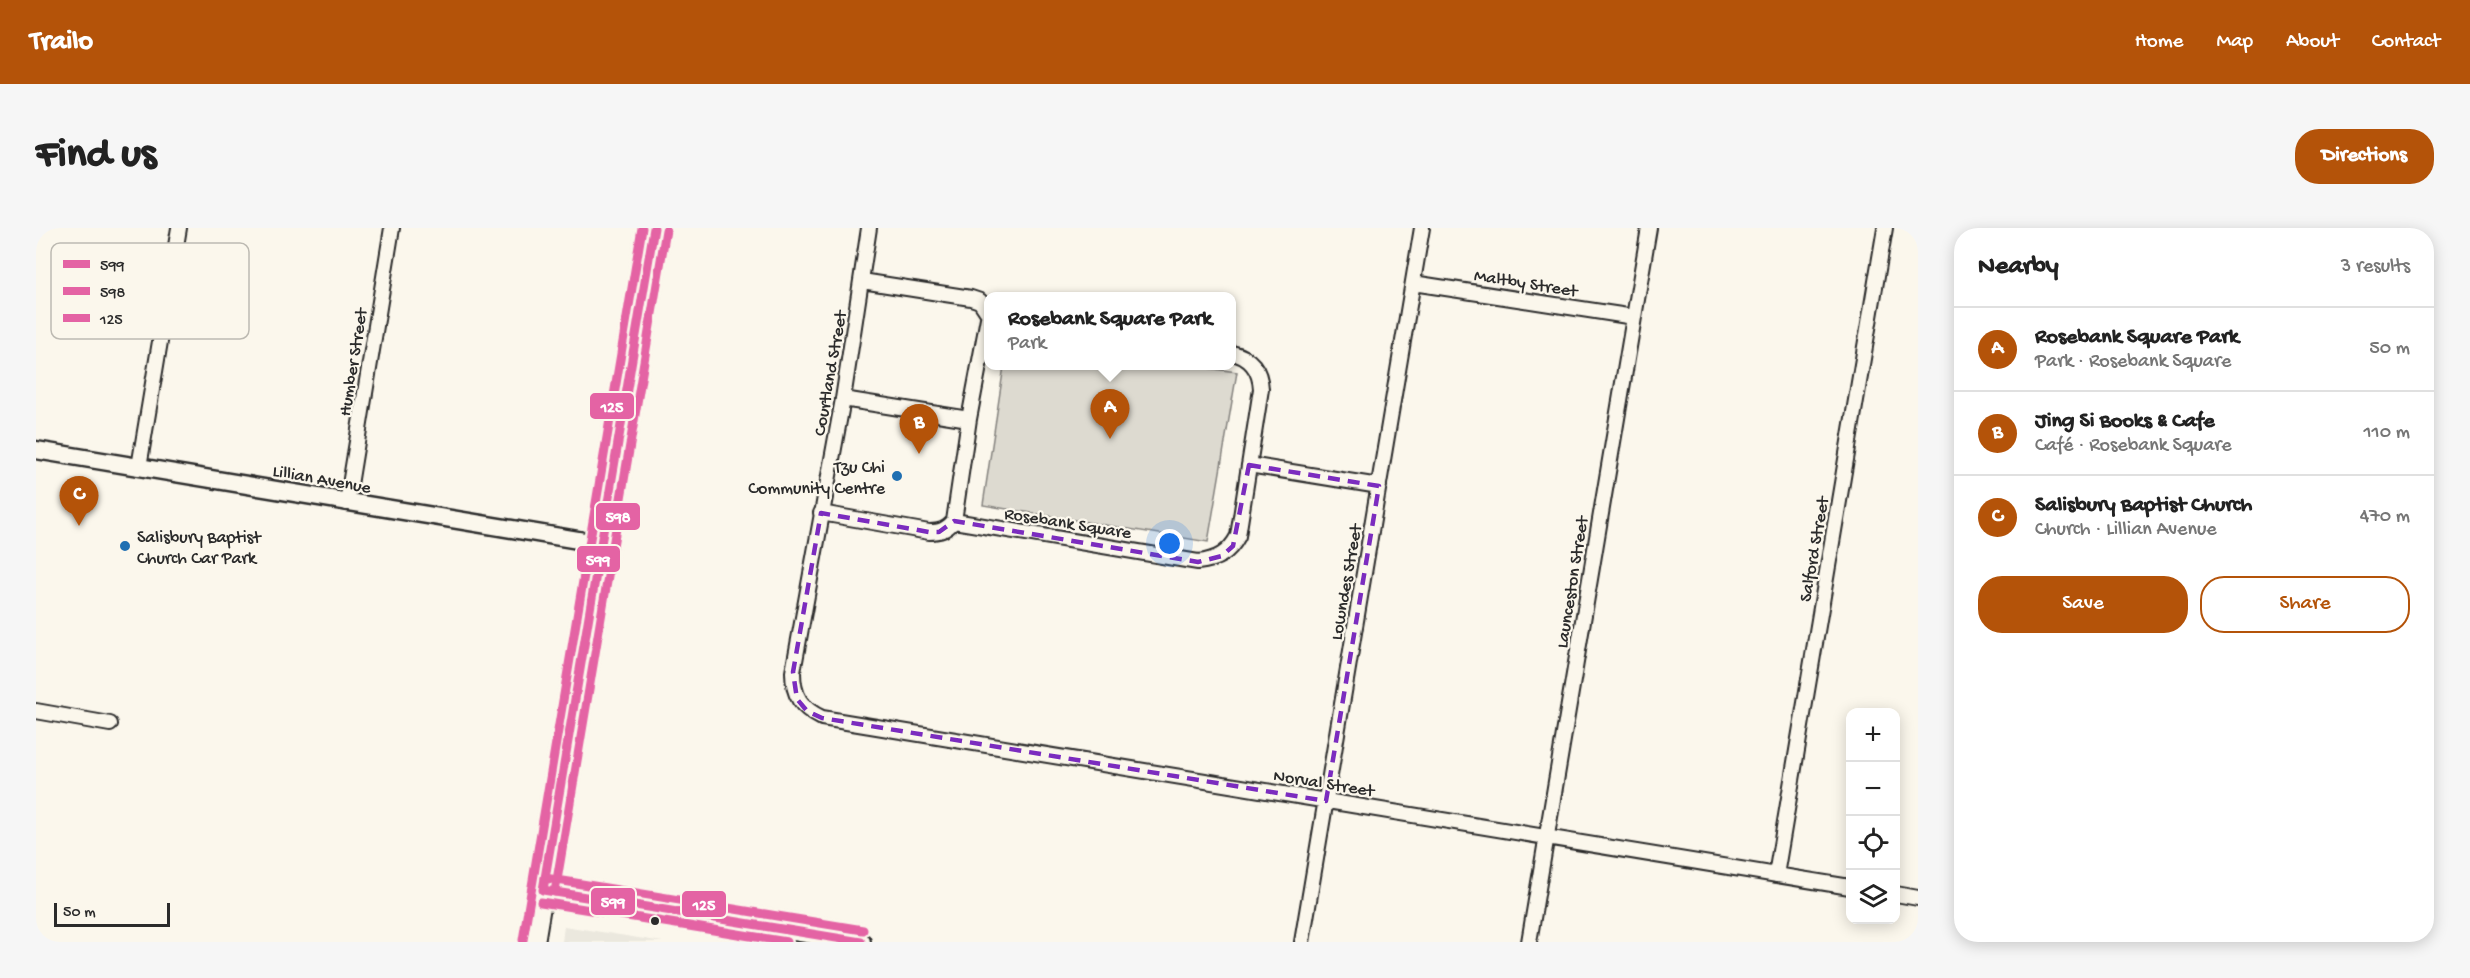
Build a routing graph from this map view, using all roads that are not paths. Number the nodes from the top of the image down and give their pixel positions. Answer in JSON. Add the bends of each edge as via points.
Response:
{"nodes":[{"id":1,"x":179,"y":228,"type":"edge"},
{"id":2,"x":392,"y":228,"type":"edge"},
{"id":3,"x":654,"y":228,"type":"edge"},
{"id":4,"x":869,"y":228,"type":"edge"},
{"id":5,"x":1422,"y":228,"type":"edge"},
{"id":6,"x":1649,"y":228,"type":"edge"},
{"id":7,"x":1885,"y":228,"type":"edge"},
{"id":8,"x":176,"y":243,"type":"edge"},
{"id":9,"x":862,"y":281,"type":"junction"},
{"id":10,"x":1413,"y":283,"type":"junction"},
{"id":11,"x":984,"y":307,"type":"edge"},
{"id":12,"x":1634,"y":317,"type":"junction"},
{"id":13,"x":160,"y":339,"type":"edge"},
{"id":14,"x":984,"y":339,"type":"edge"},
{"id":15,"x":1236,"y":354,"type":"edge"},
{"id":16,"x":843,"y":399,"type":"junction"},
{"id":17,"x":969,"y":419,"type":"junction"},
{"id":18,"x":36,"y":450,"type":"edge"},
{"id":19,"x":1249,"y":465,"type":"junction"},
{"id":20,"x":138,"y":467,"type":"junction"},
{"id":21,"x":1379,"y":486,"type":"junction"},
{"id":22,"x":347,"y":502,"type":"junction"},
{"id":23,"x":821,"y":513,"type":"junction"},
{"id":24,"x":954,"y":521,"type":"junction"},
{"id":25,"x":602,"y":543,"type":"junction"},
{"id":26,"x":797,"y":699,"type":"joint"},
{"id":27,"x":36,"y":711,"type":"edge"},
{"id":28,"x":110,"y":724,"type":"dead end"},
{"id":29,"x":1326,"y":801,"type":"junction"},
{"id":30,"x":1547,"y":837,"type":"junction"},
{"id":31,"x":1776,"y":875,"type":"junction"},
{"id":32,"x":1846,"y":886,"type":"edge"},
{"id":33,"x":543,"y":890,"type":"junction"},
{"id":34,"x":1900,"y":895,"type":"edge"},
{"id":35,"x":1918,"y":898,"type":"edge"},
{"id":36,"x":535,"y":942,"type":"edge"},
{"id":37,"x":861,"y":942,"type":"edge"},
{"id":38,"x":1302,"y":942,"type":"edge"},
{"id":39,"x":1529,"y":942,"type":"edge"}],
"edges":[{"from":1,"to":8,"type":"street"},
{"from":2,"to":22,"type":"street","name":"Humber Street"},
{"from":3,"to":25,"type":"main road"},
{"from":4,"to":9,"type":"street","name":"Courtland Street"},
{"from":5,"to":10,"type":"street","name":"Lowndes Street"},
{"from":6,"to":12,"type":"street","name":"Launceston Street"},
{"from":7,"to":31,"type":"street","name":"Salford Street"},
{"from":9,"to":11,"type":"street","via":[[971,298]]},
{"from":9,"to":16,"type":"street","name":"Courtland Street"},
{"from":10,"to":12,"type":"street","name":"Maltby Street"},
{"from":10,"to":21,"type":"street","name":"Lowndes Street"},
{"from":12,"to":30,"type":"street","name":"Launceston Street"},
{"from":13,"to":20,"type":"street"},
{"from":14,"to":17,"type":"street"},
{"from":15,"to":19,"type":"street","name":"Rosebank Square","via":[[1248,359],[1260,377]]},
{"from":16,"to":17,"type":"street"},
{"from":16,"to":23,"type":"street","name":"Courtland Street"},
{"from":17,"to":24,"type":"street"},
{"from":18,"to":20,"type":"street","name":"Lillian Avenue"},
{"from":19,"to":21,"type":"street"},
{"from":19,"to":24,"type":"street","name":"Rosebank Square","via":[[1238,536],[1222,556],[1209,561]]},
{"from":20,"to":22,"type":"street","name":"Lillian Avenue"},
{"from":21,"to":29,"type":"street","name":"Lowndes Street"},
{"from":22,"to":25,"type":"street","name":"Lillian Avenue"},
{"from":23,"to":24,"type":"street","via":[[928,532],[939,532]]},
{"from":23,"to":26,"type":"street","name":"Courtland Street","via":[[793,672]]},
{"from":25,"to":33,"type":"main road"},
{"from":26,"to":29,"type":"street","name":"Norval Street","via":[[807,711],[822,718]]},
{"from":27,"to":28,"type":"street"},
{"from":29,"to":30,"type":"street","name":"Norval Street"},
{"from":29,"to":38,"type":"street","name":"Lowndes Street"},
{"from":30,"to":31,"type":"street","name":"Norval Street"},
{"from":30,"to":39,"type":"street","name":"Launceston Street"},
{"from":31,"to":32,"type":"street","name":"Norval Street"},
{"from":33,"to":36,"type":"main road"},
{"from":33,"to":37,"type":"main road"},
{"from":34,"to":35,"type":"street"}]}
